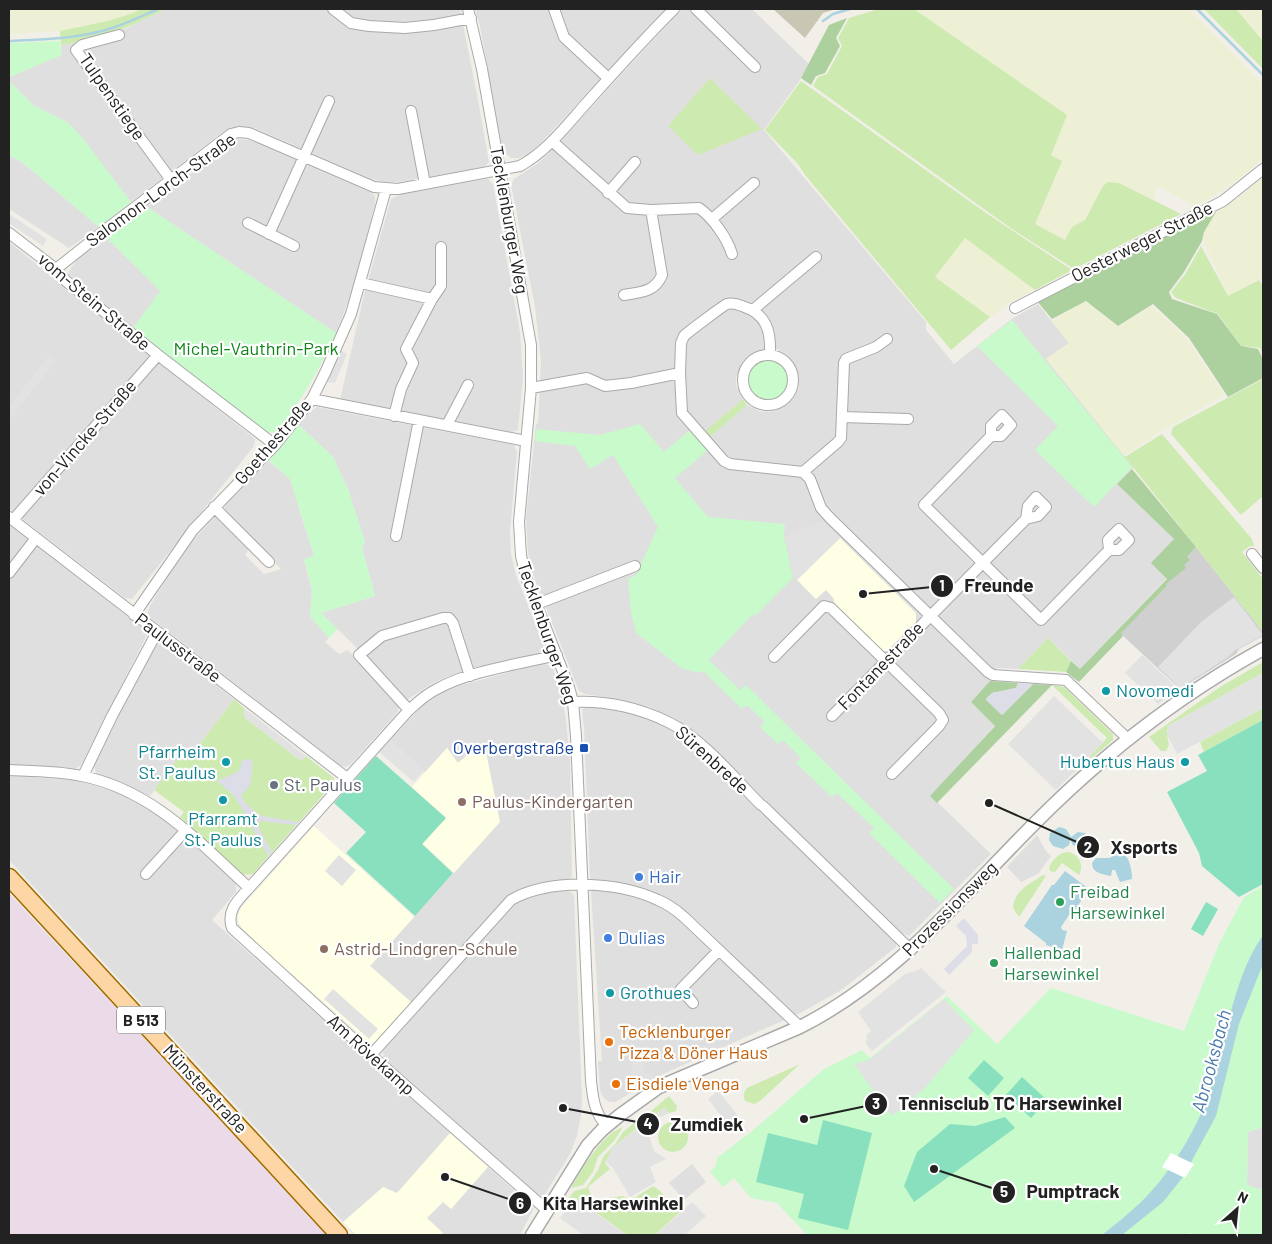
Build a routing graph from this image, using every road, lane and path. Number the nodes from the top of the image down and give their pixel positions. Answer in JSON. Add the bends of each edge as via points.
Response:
{"nodes":[{"id":1,"x":332,"y":9,"type":"edge"},
{"id":2,"x":554,"y":9,"type":"edge"},
{"id":3,"x":674,"y":9,"type":"edge"},
{"id":4,"x":696,"y":9,"type":"edge"},
{"id":5,"x":469,"y":13,"type":"edge"},
{"id":6,"x":119,"y":35,"type":"dead end"},
{"id":7,"x":755,"y":67,"type":"dead end"},
{"id":8,"x":608,"y":78,"type":"junction"},
{"id":9,"x":329,"y":101,"type":"dead end"},
{"id":10,"x":411,"y":111,"type":"dead end"},
{"id":11,"x":553,"y":142,"type":"junction"},
{"id":12,"x":304,"y":157,"type":"junction"},
{"id":13,"x":635,"y":162,"type":"dead end"},
{"id":14,"x":1263,"y":169,"type":"edge"},
{"id":15,"x":500,"y":170,"type":"junction"},
{"id":16,"x":171,"y":180,"type":"junction"},
{"id":17,"x":754,"y":183,"type":"dead end"},
{"id":18,"x":425,"y":184,"type":"junction"},
{"id":19,"x":386,"y":189,"type":"junction"},
{"id":20,"x":608,"y":193,"type":"junction"},
{"id":21,"x":651,"y":210,"type":"junction"},
{"id":22,"x":712,"y":219,"type":"junction"},
{"id":23,"x":248,"y":223,"type":"dead end"},
{"id":24,"x":9,"y":233,"type":"edge"},
{"id":25,"x":269,"y":234,"type":"junction"},
{"id":26,"x":294,"y":246,"type":"dead end"},
{"id":27,"x":441,"y":247,"type":"dead end"},
{"id":28,"x":732,"y":254,"type":"dead end"},
{"id":29,"x":816,"y":257,"type":"dead end"},
{"id":30,"x":56,"y":269,"type":"junction"},
{"id":31,"x":361,"y":283,"type":"junction"},
{"id":32,"x":624,"y":295,"type":"dead end"},
{"id":33,"x":432,"y":299,"type":"junction"},
{"id":34,"x":1015,"y":308,"type":"dead end"},
{"id":35,"x":754,"y":309,"type":"junction"},
{"id":36,"x":887,"y":339,"type":"dead end"},
{"id":37,"x":158,"y":355,"type":"junction"},
{"id":38,"x":770,"y":355,"type":"junction"},
{"id":39,"x":680,"y":373,"type":"junction"},
{"id":40,"x":468,"y":385,"type":"dead end"},
{"id":41,"x":531,"y":388,"type":"junction"},
{"id":42,"x":312,"y":399,"type":"junction"},
{"id":43,"x":394,"y":416,"type":"junction"},
{"id":44,"x":842,"y":417,"type":"junction"},
{"id":45,"x":908,"y":419,"type":"dead end"},
{"id":46,"x":418,"y":420,"type":"junction"},
{"id":47,"x":447,"y":425,"type":"junction"},
{"id":48,"x":991,"y":436,"type":"dead end"},
{"id":49,"x":526,"y":441,"type":"junction"},
{"id":50,"x":275,"y":445,"type":"junction"},
{"id":51,"x":803,"y":472,"type":"junction"},
{"id":52,"x":214,"y":506,"type":"junction"},
{"id":53,"x":11,"y":518,"type":"edge"},
{"id":54,"x":1026,"y":518,"type":"dead end"},
{"id":55,"x":396,"y":536,"type":"dead end"},
{"id":56,"x":36,"y":538,"type":"junction"},
{"id":57,"x":1109,"y":550,"type":"dead end"},
{"id":58,"x":1252,"y":554,"type":"dead end"},
{"id":59,"x":268,"y":562,"type":"dead end"},
{"id":60,"x":982,"y":563,"type":"junction"},
{"id":61,"x":635,"y":566,"type":"dead end"},
{"id":62,"x":1263,"y":568,"type":"edge"},
{"id":63,"x":9,"y":573,"type":"edge"},
{"id":64,"x":537,"y":604,"type":"junction"},
{"id":65,"x":134,"y":615,"type":"junction"},
{"id":66,"x":930,"y":616,"type":"junction"},
{"id":67,"x":157,"y":632,"type":"junction"},
{"id":68,"x":1263,"y":649,"type":"edge"},
{"id":69,"x":558,"y":655,"type":"junction"},
{"id":70,"x":774,"y":657,"type":"dead end"},
{"id":71,"x":886,"y":662,"type":"junction"},
{"id":72,"x":470,"y":676,"type":"junction"},
{"id":73,"x":573,"y":702,"type":"junction"},
{"id":74,"x":409,"y":710,"type":"junction"},
{"id":75,"x":832,"y":716,"type":"dead end"},
{"id":76,"x":1128,"y":739,"type":"junction"},
{"id":77,"x":9,"y":770,"type":"edge"},
{"id":78,"x":892,"y":774,"type":"dead end"},
{"id":79,"x":83,"y":776,"type":"junction"},
{"id":80,"x":347,"y":778,"type":"junction"},
{"id":81,"x":186,"y":830,"type":"junction"},
{"id":82,"x":146,"y":874,"type":"dead end"},
{"id":83,"x":9,"y":877,"type":"edge"},
{"id":84,"x":582,"y":885,"type":"junction"},
{"id":85,"x":249,"y":888,"type":"junction"},
{"id":86,"x":911,"y":950,"type":"junction"},
{"id":87,"x":718,"y":951,"type":"junction"},
{"id":88,"x":693,"y":1003,"type":"dead end"},
{"id":89,"x":800,"y":1027,"type":"junction"},
{"id":90,"x":371,"y":1055,"type":"junction"},
{"id":91,"x":607,"y":1126,"type":"junction"},
{"id":92,"x":548,"y":1211,"type":"junction"},
{"id":93,"x":340,"y":1235,"type":"edge"},
{"id":94,"x":532,"y":1235,"type":"edge"}],
"edges":[{"from":1,"to":5,"type":"street","via":[[351,24],[405,28],[434,25]]},
{"from":2,"to":8,"type":"street","via":[[564,37]]},
{"from":3,"to":8,"type":"street","name":"Salomon-Lorch-Straße"},
{"from":4,"to":7,"type":"street"},
{"from":5,"to":15,"type":"street","name":"Tecklenburger Weg"},
{"from":6,"to":16,"type":"street","name":"Tulpenstiege","via":[[82,45],[76,50]]},
{"from":8,"to":11,"type":"street","name":"Salomon-Lorch-Straße"},
{"from":9,"to":12,"type":"street"},
{"from":10,"to":18,"type":"street"},
{"from":11,"to":15,"type":"street","name":"Salomon-Lorch-Straße","via":[[520,166]]},
{"from":11,"to":20,"type":"street"},
{"from":12,"to":16,"type":"street","name":"Salomon-Lorch-Straße","via":[[249,133],[239,132],[231,134]]},
{"from":12,"to":19,"type":"street","name":"Salomon-Lorch-Straße"},
{"from":12,"to":25,"type":"street"},
{"from":13,"to":20,"type":"street"},
{"from":14,"to":34,"type":"street","name":"Oesterweger Straße","via":[[1223,201]]},
{"from":15,"to":18,"type":"street","name":"Salomon-Lorch-Straße"},
{"from":15,"to":41,"type":"street","name":"Tecklenburger Weg","via":[[531,345]]},
{"from":16,"to":30,"type":"street","name":"Salomon-Lorch-Straße"},
{"from":17,"to":22,"type":"street"},
{"from":18,"to":19,"type":"street","name":"Salomon-Lorch-Straße"},
{"from":19,"to":31,"type":"street","name":"Goethestraße"},
{"from":20,"to":21,"type":"street","via":[[627,208]]},
{"from":21,"to":22,"type":"street","via":[[699,208]]},
{"from":21,"to":32,"type":"street","via":[[662,275],[654,288]]},
{"from":22,"to":28,"type":"street"},
{"from":23,"to":25,"type":"street"},
{"from":24,"to":30,"type":"street","name":"vom-Stein-Straße"},
{"from":25,"to":26,"type":"street"},
{"from":27,"to":33,"type":"street","via":[[441,286]]},
{"from":29,"to":35,"type":"street"},
{"from":30,"to":37,"type":"street","name":"vom-Stein-Straße","via":[[66,281]]},
{"from":31,"to":33,"type":"street"},
{"from":31,"to":42,"type":"street","name":"Goethestraße","via":[[351,314]]},
{"from":33,"to":43,"type":"street","via":[[406,349],[413,363],[401,389]]},
{"from":35,"to":38,"type":"street","via":[[767,328]]},
{"from":35,"to":39,"type":"street","via":[[728,304],[690,329],[681,343]]},
{"from":36,"to":44,"type":"street","via":[[844,363]]},
{"from":37,"to":50,"type":"street","name":"vom-Stein-Straße"},
{"from":37,"to":53,"type":"street","name":"von-Vincke-Straße"},
{"from":38,"to":38,"type":"street","via":[[786,363],[793,379],[792,388],[782,402],[765,406],[749,398],[742,382],[743,373],[753,359]]},
{"from":39,"to":41,"type":"street","via":[[604,386],[587,378]]},
{"from":39,"to":51,"type":"street","via":[[682,412],[724,461]]},
{"from":40,"to":47,"type":"street"},
{"from":41,"to":49,"type":"street","name":"Tecklenburger Weg"},
{"from":42,"to":43,"type":"street"},
{"from":42,"to":50,"type":"street","name":"Goethestraße"},
{"from":43,"to":46,"type":"street"},
{"from":44,"to":45,"type":"street"},
{"from":44,"to":51,"type":"street","via":[[842,433],[838,442]]},
{"from":46,"to":47,"type":"street"},
{"from":46,"to":55,"type":"street"},
{"from":47,"to":49,"type":"street"},
{"from":48,"to":60,"type":"street","via":[[924,505]]},
{"from":49,"to":64,"type":"street","name":"Tecklenburger Weg","via":[[519,537],[527,580]]},
{"from":50,"to":52,"type":"street","name":"Goethestraße"},
{"from":51,"to":66,"type":"street","via":[[810,479],[821,508]]},
{"from":52,"to":59,"type":"street"},
{"from":52,"to":65,"type":"street","name":"Goethestraße","via":[[193,530]]},
{"from":53,"to":56,"type":"street","name":"Paulusstraße"},
{"from":54,"to":60,"type":"street","name":"Fontanestraße"},
{"from":56,"to":63,"type":"street"},
{"from":56,"to":65,"type":"street","name":"Paulusstraße"},
{"from":57,"to":60,"type":"street","via":[[1041,620]]},
{"from":58,"to":62,"type":"street"},
{"from":60,"to":66,"type":"street","name":"Fontanestraße"},
{"from":61,"to":64,"type":"street"},
{"from":64,"to":69,"type":"street","name":"Tecklenburger Weg"},
{"from":65,"to":67,"type":"street","name":"Paulusstraße"},
{"from":66,"to":71,"type":"street","name":"Fontanestraße"},
{"from":66,"to":76,"type":"street","via":[[993,675],[1066,680]]},
{"from":67,"to":79,"type":"street"},
{"from":67,"to":80,"type":"street","name":"Paulusstraße"},
{"from":68,"to":76,"type":"street","name":"Prozessionsweg","via":[[1196,690]]},
{"from":69,"to":72,"type":"street"},
{"from":69,"to":73,"type":"street","name":"Tecklenburger Weg"},
{"from":70,"to":71,"type":"street","via":[[824,606],[831,608]]},
{"from":71,"to":75,"type":"street","name":"Fontanestraße"},
{"from":71,"to":78,"type":"street","via":[[943,720]]},
{"from":72,"to":74,"type":"street","via":[[435,690]]},
{"from":72,"to":74,"type":"street","via":[[449,618],[382,636],[359,655]]},
{"from":73,"to":84,"type":"street","name":"Tecklenburger Weg"},
{"from":73,"to":86,"type":"street","name":"Sürenbrede","via":[[589,701],[647,713],[670,723],[702,746]]},
{"from":74,"to":80,"type":"street"},
{"from":76,"to":86,"type":"street","name":"Prozessionsweg","via":[[1040,818]]},
{"from":77,"to":79,"type":"street"},
{"from":79,"to":81,"type":"street","via":[[131,792]]},
{"from":80,"to":85,"type":"street"},
{"from":81,"to":82,"type":"street"},
{"from":81,"to":85,"type":"street"},
{"from":83,"to":93,"type":"main road","name":"Münsterstraße","number":"B 513"},
{"from":84,"to":87,"type":"street","via":[[619,888],[659,900],[684,917]]},
{"from":84,"to":90,"type":"street","via":[[541,888],[511,900]]},
{"from":84,"to":91,"type":"street","name":"Tecklenburger Weg","via":[[591,1081],[594,1103]]},
{"from":85,"to":90,"type":"street","name":"Am Rövekamp","via":[[231,912],[229,921],[232,928]]},
{"from":86,"to":89,"type":"street","name":"Prozessionsweg","via":[[841,1003]]},
{"from":87,"to":88,"type":"street","via":[[681,989]]},
{"from":87,"to":89,"type":"street"},
{"from":89,"to":91,"type":"street","name":"Prozessionsweg","via":[[659,1087]]},
{"from":90,"to":92,"type":"street","name":"Am Rövekamp"},
{"from":91,"to":92,"type":"street","via":[[588,1146]]},
{"from":92,"to":94,"type":"street"}]}
